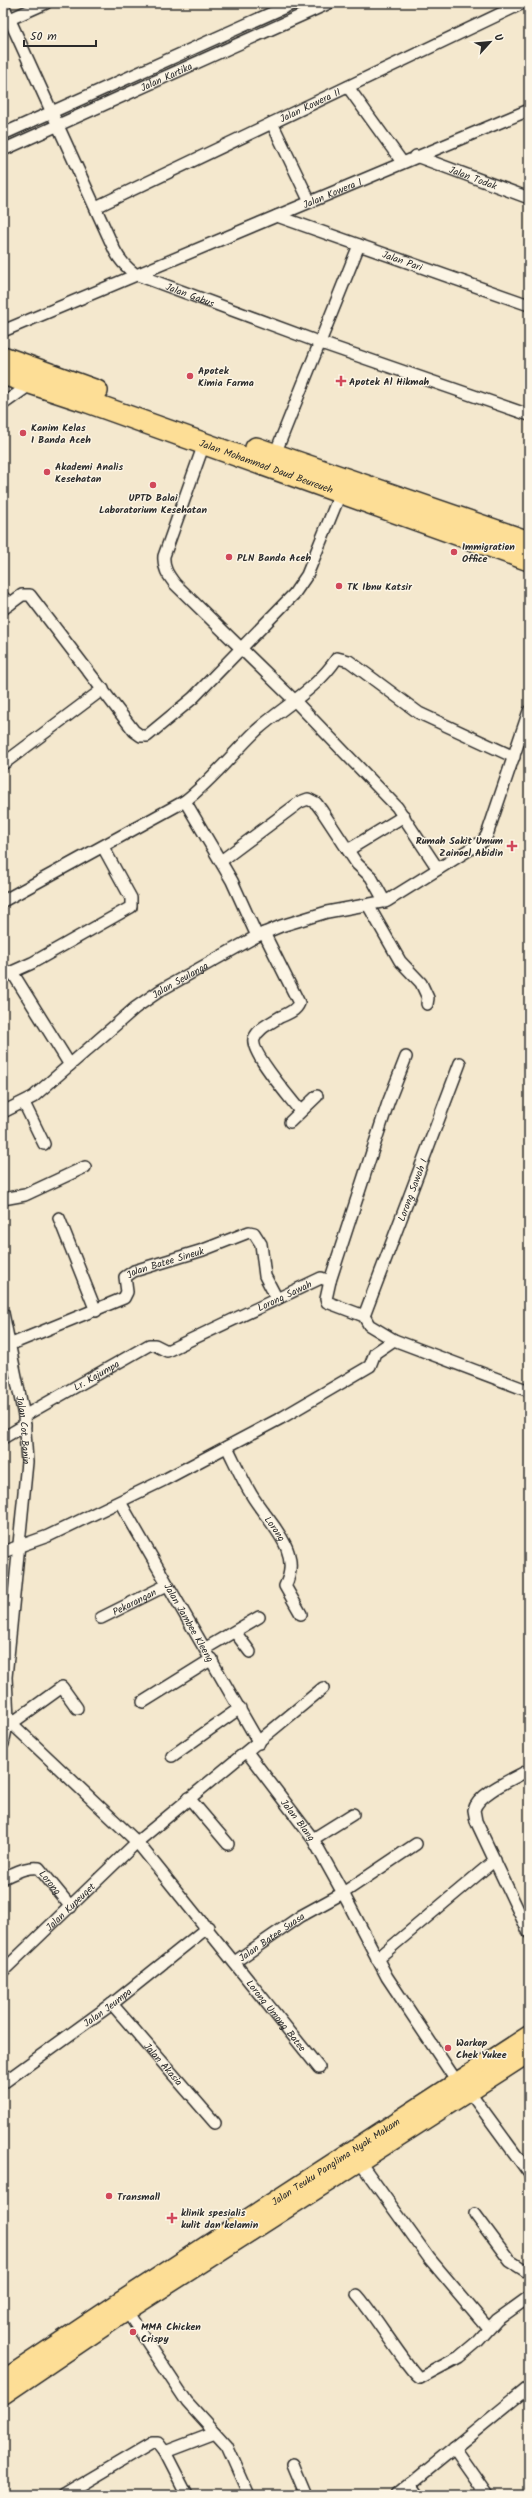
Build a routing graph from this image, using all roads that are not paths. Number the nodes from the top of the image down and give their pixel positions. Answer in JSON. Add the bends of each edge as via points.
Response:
{"nodes":[{"id":1,"x":46,"y":3,"type":"edge"},
{"id":2,"x":294,"y":3,"type":"edge"},
{"id":3,"x":523,"y":3,"type":"edge"},
{"id":4,"x":323,"y":4,"type":"edge"},
{"id":5,"x":3,"y":5,"type":"edge"},
{"id":6,"x":10,"y":19,"type":"junction"},
{"id":7,"x":174,"y":58,"type":"junction"},
{"id":8,"x":178,"y":70,"type":"junction"},
{"id":9,"x":348,"y":87,"type":"junction"},
{"id":10,"x":529,"y":110,"type":"edge"},
{"id":11,"x":53,"y":113,"type":"junction"},
{"id":12,"x":272,"y":123,"type":"junction"},
{"id":13,"x":59,"y":126,"type":"junction"},
{"id":14,"x":3,"y":134,"type":"edge"},
{"id":15,"x":3,"y":150,"type":"edge"},
{"id":16,"x":416,"y":156,"type":"junction"},
{"id":17,"x":402,"y":162,"type":"junction"},
{"id":18,"x":529,"y":198,"type":"edge"},
{"id":19,"x":310,"y":202,"type":"junction"},
{"id":20,"x":96,"y":207,"type":"junction"},
{"id":21,"x":276,"y":216,"type":"junction"},
{"id":22,"x":358,"y":245,"type":"junction"},
{"id":23,"x":135,"y":274,"type":"junction"},
{"id":24,"x":529,"y":305,"type":"edge"},
{"id":25,"x":3,"y":331,"type":"edge"},
{"id":26,"x":320,"y":343,"type":"junction"},
{"id":27,"x":3,"y":357,"type":"edge"},
{"id":28,"x":3,"y":374,"type":"edge"},
{"id":29,"x":31,"y":384,"type":"junction"},
{"id":30,"x":3,"y":404,"type":"edge"},
{"id":31,"x":529,"y":415,"type":"edge"},
{"id":32,"x":204,"y":444,"type":"junction"},
{"id":33,"x":275,"y":454,"type":"junction"},
{"id":34,"x":340,"y":494,"type":"junction"},
{"id":35,"x":529,"y":542,"type":"edge"},
{"id":36,"x":529,"y":560,"type":"edge"},
{"id":37,"x":5,"y":604,"type":"edge"},
{"id":38,"x":241,"y":649,"type":"junction"},
{"id":39,"x":103,"y":689,"type":"junction"},
{"id":40,"x":294,"y":700,"type":"junction"},
{"id":41,"x":529,"y":712,"type":"edge"},
{"id":42,"x":514,"y":757,"type":"junction"},
{"id":43,"x":3,"y":764,"type":"edge"},
{"id":44,"x":185,"y":801,"type":"junction"},
{"id":45,"x":404,"y":816,"type":"junction"},
{"id":46,"x":103,"y":847,"type":"junction"},
{"id":47,"x":348,"y":850,"type":"junction"},
{"id":48,"x":221,"y":861,"type":"junction"},
{"id":49,"x":438,"y":869,"type":"junction"},
{"id":50,"x":3,"y":901,"type":"edge"},
{"id":51,"x":385,"y":902,"type":"junction"},
{"id":52,"x":368,"y":905,"type":"junction"},
{"id":53,"x":260,"y":935,"type":"junction"},
{"id":54,"x":7,"y":974,"type":"edge"},
{"id":55,"x":427,"y":1004,"type":"dead end"},
{"id":56,"x":406,"y":1057,"type":"dead end"},
{"id":57,"x":460,"y":1063,"type":"dead end"},
{"id":58,"x":70,"y":1065,"type":"junction"},
{"id":59,"x":317,"y":1096,"type":"dead end"},
{"id":60,"x":24,"y":1103,"type":"junction"},
{"id":61,"x":300,"y":1111,"type":"junction"},
{"id":62,"x":3,"y":1112,"type":"edge"},
{"id":63,"x":290,"y":1122,"type":"dead end"},
{"id":64,"x":44,"y":1144,"type":"dead end"},
{"id":65,"x":85,"y":1167,"type":"dead end"},
{"id":66,"x":3,"y":1199,"type":"edge"},
{"id":67,"x":60,"y":1218,"type":"dead end"},
{"id":68,"x":330,"y":1281,"type":"junction"},
{"id":69,"x":277,"y":1299,"type":"junction"},
{"id":70,"x":96,"y":1311,"type":"junction"},
{"id":71,"x":3,"y":1313,"type":"edge"},
{"id":72,"x":364,"y":1316,"type":"junction"},
{"id":73,"x":394,"y":1340,"type":"junction"},
{"id":74,"x":9,"y":1345,"type":"junction"},
{"id":75,"x":170,"y":1350,"type":"joint"},
{"id":76,"x":529,"y":1391,"type":"edge"},
{"id":77,"x":24,"y":1420,"type":"junction"},
{"id":78,"x":3,"y":1438,"type":"edge"},
{"id":79,"x":227,"y":1447,"type":"junction"},
{"id":80,"x":120,"y":1502,"type":"junction"},
{"id":81,"x":18,"y":1548,"type":"junction"},
{"id":82,"x":3,"y":1552,"type":"edge"},
{"id":83,"x":167,"y":1585,"type":"junction"},
{"id":84,"x":301,"y":1614,"type":"dead end"},
{"id":85,"x":260,"y":1617,"type":"dead end"},
{"id":86,"x":101,"y":1618,"type":"dead end"},
{"id":87,"x":235,"y":1632,"type":"junction"},
{"id":88,"x":206,"y":1648,"type":"junction"},
{"id":89,"x":250,"y":1652,"type":"dead end"},
{"id":90,"x":212,"y":1659,"type":"junction"},
{"id":91,"x":4,"y":1677,"type":"edge"},
{"id":92,"x":323,"y":1688,"type":"dead end"},
{"id":93,"x":143,"y":1702,"type":"dead end"},
{"id":94,"x":77,"y":1708,"type":"dead end"},
{"id":95,"x":240,"y":1708,"type":"junction"},
{"id":96,"x":10,"y":1721,"type":"junction"},
{"id":97,"x":259,"y":1742,"type":"junction"},
{"id":98,"x":3,"y":1744,"type":"edge"},
{"id":99,"x":247,"y":1752,"type":"junction"},
{"id":100,"x":172,"y":1756,"type":"dead end"},
{"id":101,"x":529,"y":1770,"type":"edge"},
{"id":102,"x":189,"y":1798,"type":"junction"},
{"id":103,"x":353,"y":1814,"type":"dead end"},
{"id":104,"x":313,"y":1839,"type":"junction"},
{"id":105,"x":137,"y":1842,"type":"junction"},
{"id":106,"x":228,"y":1844,"type":"dead end"},
{"id":107,"x":416,"y":1844,"type":"dead end"},
{"id":108,"x":495,"y":1860,"type":"junction"},
{"id":109,"x":3,"y":1878,"type":"edge"},
{"id":110,"x":343,"y":1893,"type":"junction"},
{"id":111,"x":71,"y":1907,"type":"junction"},
{"id":112,"x":208,"y":1927,"type":"junction"},
{"id":113,"x":529,"y":1933,"type":"edge"},
{"id":114,"x":377,"y":1959,"type":"junction"},
{"id":115,"x":236,"y":1961,"type":"junction"},
{"id":116,"x":3,"y":1971,"type":"edge"},
{"id":117,"x":112,"y":2004,"type":"junction"},
{"id":118,"x":529,"y":2035,"type":"edge"},
{"id":119,"x":529,"y":2053,"type":"edge"},
{"id":120,"x":320,"y":2068,"type":"dead end"},
{"id":121,"x":3,"y":2083,"type":"edge"},
{"id":122,"x":463,"y":2086,"type":"junction"},
{"id":123,"x":215,"y":2123,"type":"dead end"},
{"id":124,"x":359,"y":2162,"type":"junction"},
{"id":125,"x":529,"y":2173,"type":"edge"},
{"id":126,"x":475,"y":2214,"type":"dead end"},
{"id":127,"x":529,"y":2273,"type":"edge"},
{"id":128,"x":356,"y":2295,"type":"dead end"},
{"id":129,"x":529,"y":2297,"type":"edge"},
{"id":130,"x":124,"y":2306,"type":"junction"},
{"id":131,"x":488,"y":2328,"type":"junction"},
{"id":132,"x":11,"y":2380,"type":"edge"},
{"id":133,"x":529,"y":2387,"type":"edge"},
{"id":134,"x":3,"y":2395,"type":"edge"},
{"id":135,"x":215,"y":2433,"type":"junction"},
{"id":136,"x":454,"y":2448,"type":"junction"},
{"id":137,"x":166,"y":2452,"type":"junction"},
{"id":138,"x":293,"y":2464,"type":"dead end"},
{"id":139,"x":411,"y":2483,"type":"junction"},
{"id":140,"x":82,"y":2490,"type":"edge"},
{"id":141,"x":64,"y":2495,"type":"edge"},
{"id":142,"x":187,"y":2495,"type":"edge"},
{"id":143,"x":249,"y":2495,"type":"edge"},
{"id":144,"x":306,"y":2495,"type":"edge"},
{"id":145,"x":397,"y":2495,"type":"edge"},
{"id":146,"x":419,"y":2495,"type":"edge"},
{"id":147,"x":487,"y":2495,"type":"edge"}],
"edges":[{"from":1,"to":6,"type":"street"},
{"from":2,"to":7,"type":"street","name":"Jalan Kartika"},
{"from":3,"to":9,"type":"street","name":"Jalan Kowera II","via":[[422,49]]},
{"from":4,"to":8,"type":"street","name":"Jalan Kartika"},
{"from":5,"to":6,"type":"street","name":"Jalan Gabus"},
{"from":6,"to":11,"type":"street","name":"Jalan Gabus"},
{"from":7,"to":8,"type":"street"},
{"from":7,"to":11,"type":"street","name":"Jalan Kartika"},
{"from":8,"to":13,"type":"street","name":"Jalan Kartika"},
{"from":9,"to":12,"type":"street","name":"Jalan Kowera II"},
{"from":9,"to":17,"type":"street"},
{"from":10,"to":16,"type":"street","name":"Jalan Kowera I"},
{"from":11,"to":13,"type":"street","name":"Jalan Gabus"},
{"from":11,"to":14,"type":"street","name":"Jalan Kartika"},
{"from":12,"to":19,"type":"street"},
{"from":12,"to":20,"type":"street","name":"Jalan Kowera II"},
{"from":13,"to":15,"type":"street","name":"Jalan Kartika"},
{"from":13,"to":20,"type":"street","name":"Jalan Gabus"},
{"from":16,"to":17,"type":"street","name":"Jalan Kowera I"},
{"from":16,"to":18,"type":"street","name":"Jalan Todak"},
{"from":17,"to":19,"type":"street","name":"Jalan Kowera I"},
{"from":19,"to":21,"type":"street","name":"Jalan Kowera I"},
{"from":20,"to":23,"type":"street","name":"Jalan Gabus","via":[[120,261]]},
{"from":21,"to":22,"type":"street","name":"Jalan Pari"},
{"from":21,"to":23,"type":"street","name":"Jalan Kowera I"},
{"from":22,"to":24,"type":"street","name":"Jalan Pari"},
{"from":22,"to":26,"type":"street"},
{"from":23,"to":25,"type":"street","name":"Jalan Kowera I"},
{"from":23,"to":26,"type":"street","name":"Jalan Gabus"},
{"from":26,"to":31,"type":"street","name":"Jalan Gabus"},
{"from":26,"to":33,"type":"street"},
{"from":27,"to":33,"type":"highway","name":"Jalan Mohammad Daud Beureueh"},
{"from":28,"to":29,"type":"highway","name":"Jalan Mohammad Daud Beureueh"},
{"from":29,"to":30,"type":"street"},
{"from":29,"to":32,"type":"highway","name":"Jalan Mohammad Daud Beureueh"},
{"from":32,"to":34,"type":"highway","name":"Jalan Mohammad Daud Beureueh"},
{"from":32,"to":38,"type":"street","via":[[164,556],[164,565],[175,584]]},
{"from":33,"to":35,"type":"highway","name":"Jalan Mohammad Daud Beureueh"},
{"from":34,"to":36,"type":"highway","name":"Jalan Mohammad Daud Beureueh"},
{"from":34,"to":38,"type":"street","via":[[307,575],[294,594]]},
{"from":37,"to":39,"type":"street","via":[[25,594],[30,595]]},
{"from":38,"to":39,"type":"street","via":[[193,698],[147,736],[141,736],[134,731]]},
{"from":38,"to":40,"type":"street"},
{"from":39,"to":43,"type":"street"},
{"from":40,"to":42,"type":"street","via":[[328,670],[336,658],[349,661],[419,713]]},
{"from":40,"to":44,"type":"street","via":[[258,729]]},
{"from":40,"to":45,"type":"street"},
{"from":41,"to":42,"type":"street"},
{"from":42,"to":49,"type":"street","via":[[483,841]]},
{"from":44,"to":46,"type":"street"},
{"from":44,"to":48,"type":"street"},
{"from":45,"to":47,"type":"street"},
{"from":45,"to":49,"type":"street"},
{"from":46,"to":50,"type":"street"},
{"from":46,"to":54,"type":"street","via":[[131,898],[131,908]]},
{"from":47,"to":48,"type":"street","via":[[316,803],[308,799],[300,802]]},
{"from":47,"to":51,"type":"street","via":[[357,864],[371,877]]},
{"from":48,"to":53,"type":"street"},
{"from":49,"to":51,"type":"street"},
{"from":51,"to":52,"type":"street","name":"Jalan Seulanga"},
{"from":52,"to":53,"type":"street","name":"Jalan Seulanga","via":[[318,914]]},
{"from":52,"to":55,"type":"street","via":[[400,961],[421,983],[428,998]]},
{"from":53,"to":58,"type":"street","name":"Jalan Seulanga","via":[[161,990],[135,1008]]},
{"from":53,"to":61,"type":"street","via":[[299,1003],[295,1009],[259,1031],[254,1038],[254,1046]]},
{"from":54,"to":58,"type":"street"},
{"from":56,"to":68,"type":"street","via":[[388,1103]]},
{"from":57,"to":72,"type":"street","name":"Lorong Sawah I"},
{"from":58,"to":60,"type":"street","name":"Jalan Seulanga"},
{"from":59,"to":61,"type":"street"},
{"from":60,"to":62,"type":"street","name":"Jalan Seulanga"},
{"from":60,"to":64,"type":"street"},
{"from":61,"to":63,"type":"street"},
{"from":65,"to":66,"type":"street","via":[[25,1195]]},
{"from":67,"to":70,"type":"street"},
{"from":68,"to":69,"type":"street","name":"Lorong Sawah","via":[[321,1278]]},
{"from":68,"to":72,"type":"street","name":"Lorong Sawah","via":[[327,1302]]},
{"from":69,"to":70,"type":"street","name":"Jalan Batee Sineuk","via":[[265,1276],[259,1239],[254,1233],[249,1232],[203,1250],[127,1274],[124,1281],[127,1292],[125,1297]]},
{"from":69,"to":75,"type":"street","name":"Lorong Sawah"},
{"from":70,"to":74,"type":"street","name":"Jalan Batee Sineuk"},
{"from":71,"to":74,"type":"street","name":"Jalan Cot Banin"},
{"from":72,"to":73,"type":"street","name":"Lorong Sawah","via":[[369,1325]]},
{"from":73,"to":76,"type":"street","name":"Lorong Sawah"},
{"from":73,"to":79,"type":"street","via":[[375,1352],[370,1366]]},
{"from":74,"to":77,"type":"street","name":"Jalan Cot Banin"},
{"from":75,"to":77,"type":"street","name":"Lr. Kajumpa","via":[[149,1345]]},
{"from":77,"to":78,"type":"street","name":"Lr. Kajumpa"},
{"from":77,"to":81,"type":"street","name":"Jalan Cot Banin","via":[[26,1485]]},
{"from":79,"to":80,"type":"street"},
{"from":79,"to":84,"type":"street","name":"Lorong","via":[[250,1494],[287,1543],[290,1576],[285,1586]]},
{"from":80,"to":81,"type":"street"},
{"from":80,"to":83,"type":"street","name":"Jalan Jambee Kleeng"},
{"from":81,"to":82,"type":"street"},
{"from":81,"to":91,"type":"street","name":"Jalan Cot Banin"},
{"from":83,"to":86,"type":"street","name":"Pekarangan"},
{"from":83,"to":88,"type":"street","name":"Jalan Jambee Kleeng"},
{"from":85,"to":87,"type":"street"},
{"from":87,"to":88,"type":"street"},
{"from":87,"to":89,"type":"street"},
{"from":88,"to":90,"type":"street","name":"Jalan Jambee Kleeng"},
{"from":90,"to":93,"type":"street"},
{"from":90,"to":95,"type":"street","name":"Jalan Jambee Kleeng"},
{"from":91,"to":96,"type":"street","name":"Jalan Cot Banin"},
{"from":92,"to":97,"type":"street","name":"Jalan Kupeuget"},
{"from":94,"to":96,"type":"street","via":[[62,1687]]},
{"from":95,"to":97,"type":"street","name":"Jalan Jambee Kleeng"},
{"from":95,"to":100,"type":"street"},
{"from":96,"to":98,"type":"street","name":"Jalan Cot Banin"},
{"from":96,"to":105,"type":"street","name":"Jalan Batee Suasa"},
{"from":97,"to":99,"type":"street","name":"Jalan Kupeuget"},
{"from":99,"to":102,"type":"street","name":"Jalan Kupeuget"},
{"from":99,"to":104,"type":"street","name":"Jalan Blang"},
{"from":101,"to":108,"type":"street","via":[[488,1794],[475,1806],[476,1820]]},
{"from":102,"to":105,"type":"street","name":"Jalan Kupeuget"},
{"from":102,"to":106,"type":"street"},
{"from":103,"to":104,"type":"street"},
{"from":104,"to":110,"type":"street","name":"Jalan Blang"},
{"from":105,"to":111,"type":"street","name":"Jalan Kupeuget"},
{"from":105,"to":112,"type":"street","name":"Jalan Batee Suasa"},
{"from":107,"to":110,"type":"street","name":"Jalan Batee Suasa"},
{"from":108,"to":113,"type":"street"},
{"from":108,"to":114,"type":"street"},
{"from":109,"to":111,"type":"street","name":"Lorong","via":[[31,1867],[39,1868]]},
{"from":110,"to":114,"type":"street"},
{"from":110,"to":115,"type":"street","name":"Jalan Batee Suasa","via":[[301,1916]]},
{"from":111,"to":116,"type":"street","name":"Jalan Kupeuget"},
{"from":112,"to":115,"type":"street","name":"Jalan Batee Suasa"},
{"from":112,"to":117,"type":"street","name":"Jalan Jeumpa"},
{"from":114,"to":122,"type":"street","via":[[397,1994]]},
{"from":115,"to":120,"type":"street","name":"Lorong Umong Batee"},
{"from":117,"to":121,"type":"street","name":"Jalan Jeumpa"},
{"from":117,"to":123,"type":"street","name":"Jalan Akasia"},
{"from":118,"to":122,"type":"main road","name":"Jalan Teuku Panglima Nyak Makam"},
{"from":119,"to":122,"type":"main road","name":"Jalan Teuku Panglima Nyak Makam"},
{"from":122,"to":124,"type":"main road","name":"Jalan Teuku Panglima Nyak Makam"},
{"from":122,"to":125,"type":"street"},
{"from":122,"to":130,"type":"main road","name":"Jalan Teuku Panglima Nyak Makam"},
{"from":124,"to":130,"type":"main road","name":"Jalan Teuku Panglima Nyak Makam"},
{"from":124,"to":131,"type":"street","via":[[429,2258]]},
{"from":126,"to":127,"type":"street","via":[[510,2261]]},
{"from":128,"to":131,"type":"street","via":[[418,2377],[424,2377],[459,2356],[478,2342]]},
{"from":129,"to":131,"type":"street"},
{"from":130,"to":132,"type":"main road","name":"Jalan Teuku Panglima Nyak Makam"},
{"from":130,"to":135,"type":"street","via":[[187,2402]]},
{"from":132,"to":134,"type":"main road","name":"Jalan Teuku Panglima Nyak Makam"},
{"from":133,"to":136,"type":"street"},
{"from":135,"to":137,"type":"street"},
{"from":135,"to":143,"type":"street","via":[[227,2446]]},
{"from":136,"to":139,"type":"street"},
{"from":136,"to":147,"type":"street"},
{"from":137,"to":140,"type":"street","via":[[158,2443],[152,2443]]},
{"from":137,"to":142,"type":"street"},
{"from":138,"to":144,"type":"street"},
{"from":139,"to":145,"type":"street"},
{"from":139,"to":146,"type":"street"},
{"from":140,"to":141,"type":"street"}]}
